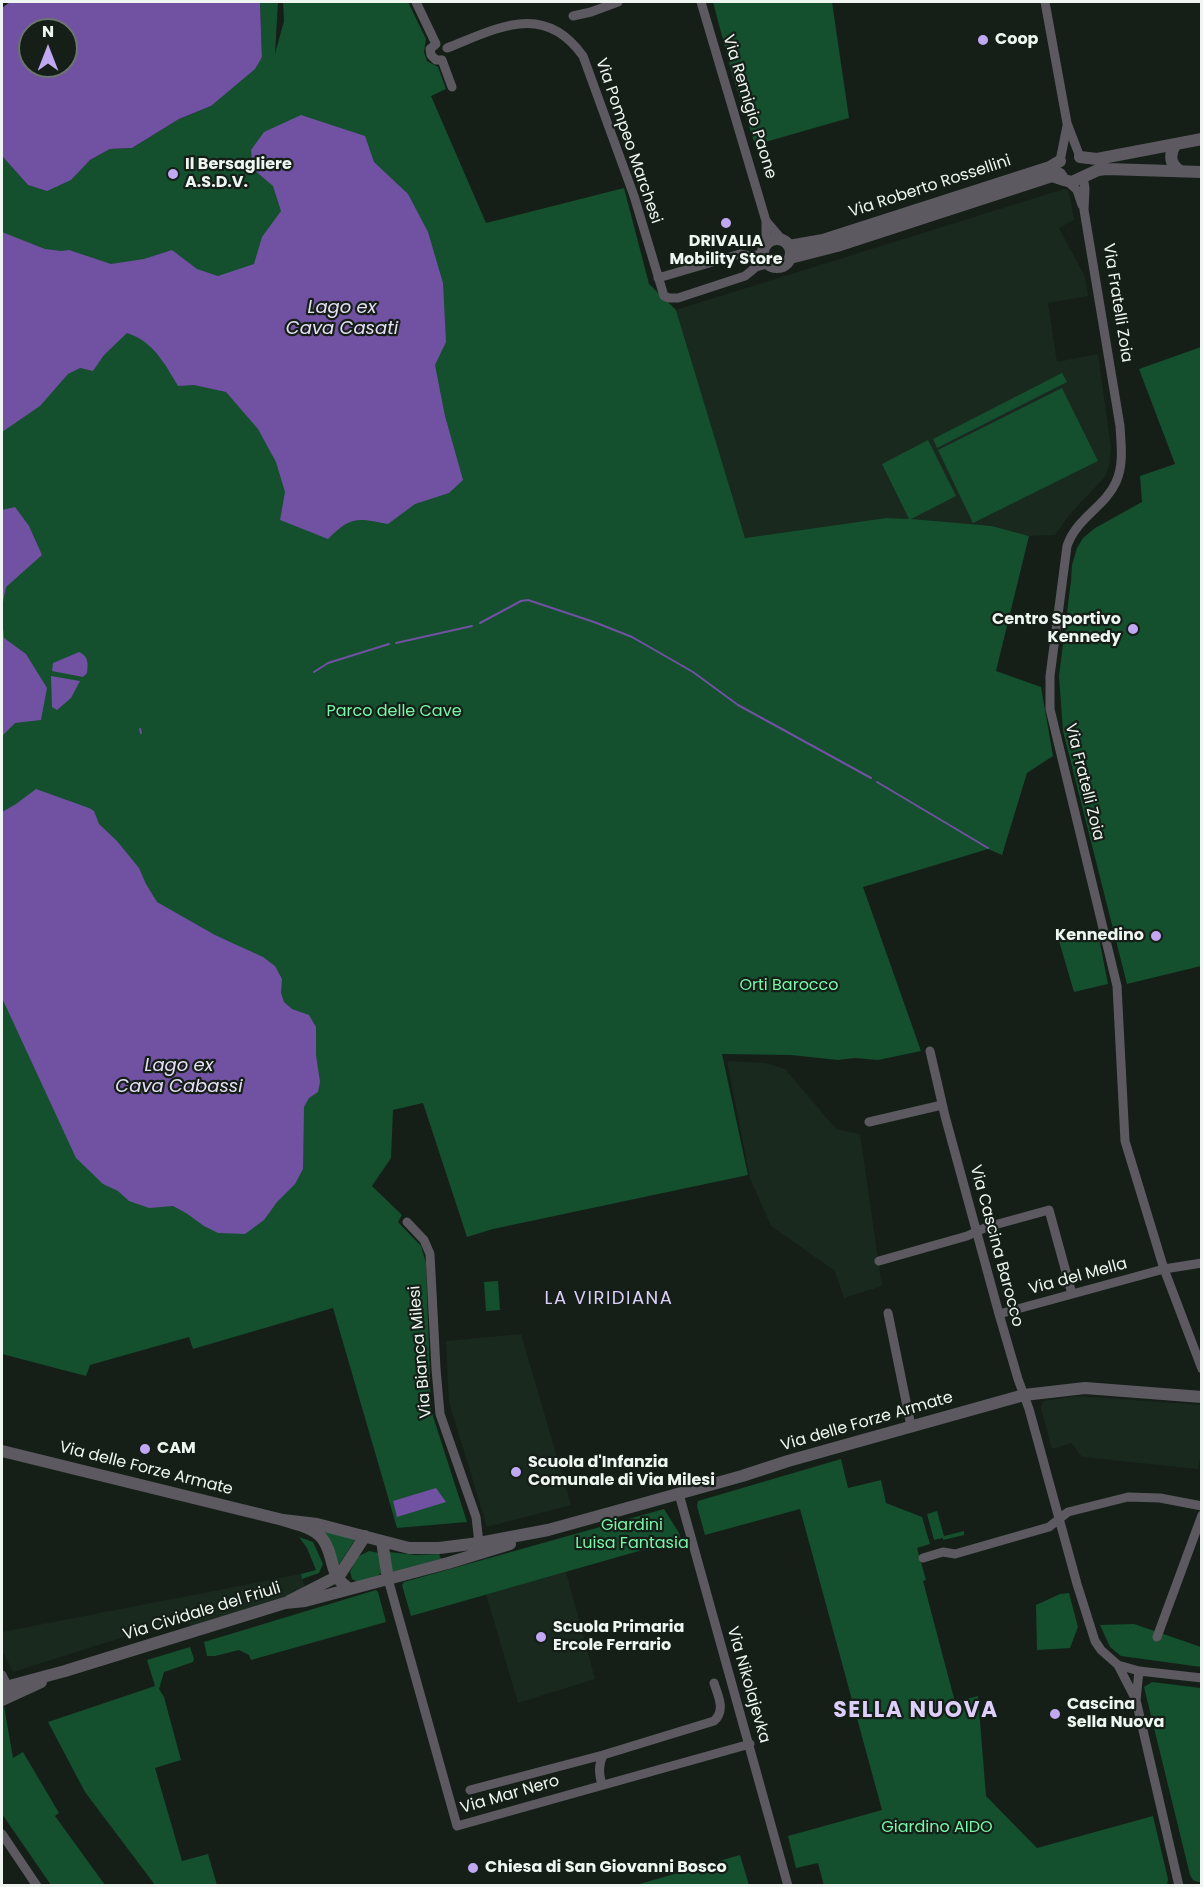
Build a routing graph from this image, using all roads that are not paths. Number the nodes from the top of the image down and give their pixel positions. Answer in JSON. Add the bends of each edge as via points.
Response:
{"nodes":[{"id":1,"x":416,"y":2,"type":"edge"},
{"id":2,"x":618,"y":2,"type":"edge"},
{"id":3,"x":701,"y":2,"type":"edge"},
{"id":4,"x":1046,"y":2,"type":"edge"},
{"id":5,"x":573,"y":16,"type":"dead end"},
{"id":6,"x":436,"y":44,"type":"junction"},
{"id":7,"x":447,"y":48,"type":"junction"},
{"id":8,"x":442,"y":60,"type":"junction"},
{"id":9,"x":452,"y":87,"type":"dead end"},
{"id":10,"x":1067,"y":123,"type":"junction"},
{"id":11,"x":1202,"y":139,"type":"edge"},
{"id":12,"x":1175,"y":144,"type":"junction"},
{"id":13,"x":1079,"y":157,"type":"junction"},
{"id":14,"x":1061,"y":160,"type":"junction"},
{"id":15,"x":1179,"y":170,"type":"junction"},
{"id":16,"x":1202,"y":172,"type":"edge"},
{"id":17,"x":1084,"y":177,"type":"junction"},
{"id":18,"x":1065,"y":180,"type":"junction"},
{"id":19,"x":1084,"y":210,"type":"junction"},
{"id":20,"x":766,"y":221,"type":"junction"},
{"id":21,"x":787,"y":248,"type":"junction"},
{"id":22,"x":765,"y":254,"type":"junction"},
{"id":23,"x":658,"y":278,"type":"junction"},
{"id":24,"x":930,"y":1051,"type":"dead end"},
{"id":25,"x":942,"y":1105,"type":"junction"},
{"id":26,"x":869,"y":1122,"type":"dead end"},
{"id":27,"x":407,"y":1222,"type":"dead end"},
{"id":28,"x":977,"y":1231,"type":"junction"},
{"id":29,"x":879,"y":1261,"type":"dead end"},
{"id":30,"x":1202,"y":1263,"type":"edge"},
{"id":31,"x":1164,"y":1269,"type":"junction"},
{"id":32,"x":1072,"y":1294,"type":"junction"},
{"id":33,"x":888,"y":1312,"type":"dead end"},
{"id":34,"x":999,"y":1314,"type":"junction"},
{"id":35,"x":1202,"y":1369,"type":"edge"},
{"id":36,"x":1024,"y":1395,"type":"junction"},
{"id":37,"x":1202,"y":1397,"type":"edge"},
{"id":38,"x":911,"y":1426,"type":"junction"},
{"id":39,"x":2,"y":1451,"type":"edge"},
{"id":40,"x":679,"y":1494,"type":"junction"},
{"id":41,"x":1202,"y":1506,"type":"edge"},
{"id":42,"x":1202,"y":1515,"type":"edge"},
{"id":43,"x":476,"y":1517,"type":"junction"},
{"id":44,"x":1060,"y":1518,"type":"junction"},
{"id":45,"x":283,"y":1520,"type":"junction"},
{"id":46,"x":548,"y":1530,"type":"junction"},
{"id":47,"x":365,"y":1536,"type":"junction"},
{"id":48,"x":382,"y":1541,"type":"junction"},
{"id":49,"x":479,"y":1543,"type":"junction"},
{"id":50,"x":462,"y":1546,"type":"junction"},
{"id":51,"x":924,"y":1558,"type":"dead end"},
{"id":52,"x":448,"y":1563,"type":"junction"},
{"id":53,"x":336,"y":1577,"type":"junction"},
{"id":54,"x":388,"y":1579,"type":"junction"},
{"id":55,"x":350,"y":1589,"type":"junction"},
{"id":56,"x":285,"y":1603,"type":"junction"},
{"id":57,"x":1157,"y":1637,"type":"dead end"},
{"id":58,"x":1118,"y":1665,"type":"junction"},
{"id":59,"x":1139,"y":1671,"type":"junction"},
{"id":60,"x":1202,"y":1678,"type":"edge"},
{"id":61,"x":714,"y":1683,"type":"dead end"},
{"id":62,"x":4,"y":1689,"type":"edge"},
{"id":63,"x":1136,"y":1700,"type":"junction"},
{"id":64,"x":750,"y":1744,"type":"junction"},
{"id":65,"x":603,"y":1755,"type":"junction"},
{"id":66,"x":602,"y":1785,"type":"junction"},
{"id":67,"x":470,"y":1790,"type":"dead end"},
{"id":68,"x":2,"y":1834,"type":"edge"},
{"id":69,"x":37,"y":1886,"type":"edge"},
{"id":70,"x":788,"y":1886,"type":"edge"},
{"id":71,"x":1179,"y":1886,"type":"edge"}],
"edges":[{"from":1,"to":6,"type":"street"},
{"from":2,"to":5,"type":"street"},
{"from":3,"to":20,"type":"street","name":"Via Remigio Paone"},
{"from":4,"to":10,"type":"street","name":"Via Fratelli Zoia"},
{"from":6,"to":7,"type":"street"},
{"from":6,"to":8,"type":"street","via":[[431,55]]},
{"from":7,"to":8,"type":"street","via":[[448,54]]},
{"from":7,"to":23,"type":"street","name":"Via Pompeo Marchesi","via":[[523,23],[550,27],[573,42],[596,90]]},
{"from":8,"to":9,"type":"street"},
{"from":10,"to":13,"type":"street","name":"Via Fratelli Zoia"},
{"from":10,"to":14,"type":"street","name":"Via Fratelli Zoia"},
{"from":11,"to":12,"type":"street","name":"Via Roberto Rossellini"},
{"from":12,"to":13,"type":"street","name":"Via Roberto Rossellini","via":[[1097,159]]},
{"from":12,"to":15,"type":"street","via":[[1171,157]]},
{"from":13,"to":14,"type":"street","name":"Via Roberto Rossellini","via":[[1070,155]]},
{"from":13,"to":17,"type":"street","name":"Via Fratelli Zoia","via":[[1086,167]]},
{"from":14,"to":18,"type":"street","name":"Via Fratelli Zoia","via":[[1059,172]]},
{"from":14,"to":21,"type":"street","name":"Via Roberto Rossellini","via":[[1050,167],[823,240]]},
{"from":15,"to":16,"type":"street","name":"Via Roberto Rossellini"},
{"from":15,"to":17,"type":"street","name":"Via Roberto Rossellini","via":[[1107,168]]},
{"from":17,"to":18,"type":"street","name":"Via Roberto Rossellini","via":[[1076,182]]},
{"from":17,"to":19,"type":"street","name":"Via Fratelli Zoia"},
{"from":18,"to":19,"type":"street","name":"Via Fratelli Zoia","via":[[1077,190]]},
{"from":18,"to":21,"type":"street","name":"Via Roberto Rossellini","via":[[1052,176],[837,246]]},
{"from":19,"to":31,"type":"street","name":"Via Fratelli Zoia","via":[[1122,457],[1116,483],[1075,528],[1067,546],[1050,676],[1050,709],[1117,987],[1125,1141]]},
{"from":20,"to":21,"type":"street","name":"Via Remigio Paone"},
{"from":20,"to":22,"type":"street","name":"Via Remigio Paone"},
{"from":21,"to":22,"type":"street","via":[[773,240]]},
{"from":21,"to":22,"type":"street","name":"Via Roberto Rossellini","via":[[786,264],[780,267],[774,267]]},
{"from":22,"to":23,"type":"street","via":[[740,254]]},
{"from":22,"to":23,"type":"street","name":"Via Pompeo Marchesi","via":[[745,276],[674,299],[664,296]]},
{"from":24,"to":25,"type":"street","name":"Via Cascina Barocco"},
{"from":25,"to":26,"type":"street"},
{"from":25,"to":28,"type":"street","name":"Via Cascina Barocco"},
{"from":27,"to":43,"type":"street","name":"Via Bianca Milesi","via":[[424,1240],[430,1254],[440,1414]]},
{"from":28,"to":29,"type":"street"},
{"from":28,"to":32,"type":"street","via":[[1049,1210]]},
{"from":28,"to":34,"type":"street","name":"Via Cascina Barocco"},
{"from":30,"to":31,"type":"street","name":"Via del Mella"},
{"from":31,"to":32,"type":"street","name":"Via del Mella"},
{"from":31,"to":35,"type":"street","name":"Via Fratelli Zoia"},
{"from":32,"to":34,"type":"street","name":"Via del Mella"},
{"from":33,"to":38,"type":"street"},
{"from":34,"to":36,"type":"street","name":"Via Cascina Barocco"},
{"from":36,"to":37,"type":"street","name":"Via delle Forze Armate","via":[[1085,1388]]},
{"from":36,"to":38,"type":"street","name":"Via delle Forze Armate"},
{"from":36,"to":44,"type":"street","name":"Via Cascina Barocco"},
{"from":38,"to":40,"type":"street","name":"Via delle Forze Armate"},
{"from":39,"to":45,"type":"street","name":"Via delle Forze Armate"},
{"from":40,"to":46,"type":"street","name":"Via delle Forze Armate"},
{"from":40,"to":64,"type":"street","name":"Via Nikolajevka"},
{"from":41,"to":44,"type":"street","via":[[1128,1497],[1068,1512]]},
{"from":42,"to":57,"type":"street"},
{"from":43,"to":49,"type":"street","name":"Via Bianca Milesi"},
{"from":43,"to":50,"type":"street","via":[[472,1535]]},
{"from":44,"to":51,"type":"street","via":[[1049,1527],[954,1554],[943,1552]]},
{"from":44,"to":58,"type":"street","name":"Via Cascina Barocco","via":[[1095,1641]]},
{"from":45,"to":47,"type":"street","name":"Via delle Forze Armate"},
{"from":45,"to":53,"type":"street","name":"Via delle Forze Armate","via":[[320,1536]]},
{"from":46,"to":49,"type":"street","name":"Via delle Forze Armate"},
{"from":46,"to":52,"type":"street","name":"Via delle Forze Armate"},
{"from":47,"to":48,"type":"street","name":"Via delle Forze Armate"},
{"from":47,"to":53,"type":"street"},
{"from":48,"to":50,"type":"street","name":"Via delle Forze Armate","via":[[409,1548]]},
{"from":48,"to":54,"type":"street"},
{"from":49,"to":50,"type":"street","name":"Via delle Forze Armate"},
{"from":49,"to":52,"type":"street"},
{"from":52,"to":54,"type":"street","name":"Via delle Forze Armate"},
{"from":53,"to":55,"type":"street"},
{"from":53,"to":56,"type":"street"},
{"from":54,"to":55,"type":"street","name":"Via delle Forze Armate"},
{"from":54,"to":66,"type":"street","name":"Via Mar Nero","via":[[457,1826]]},
{"from":55,"to":56,"type":"street","name":"Via Cividale del Friuli"},
{"from":56,"to":62,"type":"street","name":"Via Cividale del Friuli"},
{"from":58,"to":59,"type":"street"},
{"from":58,"to":63,"type":"street"},
{"from":59,"to":60,"type":"street"},
{"from":59,"to":63,"type":"street"},
{"from":61,"to":65,"type":"street","via":[[722,1708],[714,1721]]},
{"from":63,"to":71,"type":"street"},
{"from":64,"to":66,"type":"street","name":"Via Mar Nero"},
{"from":64,"to":70,"type":"street","name":"Via Nikolajevka"},
{"from":65,"to":66,"type":"street","via":[[599,1774]]},
{"from":65,"to":67,"type":"street"},
{"from":68,"to":69,"type":"street"}]}
